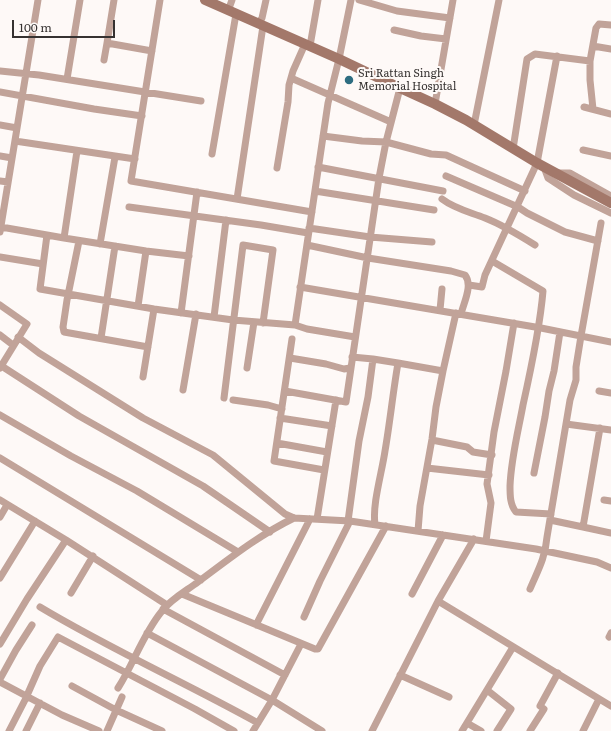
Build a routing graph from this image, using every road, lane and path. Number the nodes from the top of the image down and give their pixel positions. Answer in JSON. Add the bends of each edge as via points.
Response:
{"nodes":[{"id":1,"x":38,"y":0,"type":"edge"},
{"id":2,"x":80,"y":0,"type":"edge"},
{"id":3,"x":114,"y":0,"type":"edge"},
{"id":4,"x":160,"y":0,"type":"edge"},
{"id":5,"x":205,"y":0,"type":"edge"},
{"id":6,"x":232,"y":0,"type":"edge"},
{"id":7,"x":266,"y":0,"type":"edge"},
{"id":8,"x":318,"y":0,"type":"edge"},
{"id":9,"x":351,"y":0,"type":"edge"},
{"id":10,"x":359,"y":0,"type":"edge"},
{"id":11,"x":453,"y":0,"type":"edge"},
{"id":12,"x":499,"y":0,"type":"edge"},
{"id":13,"x":232,"y":12,"type":"junction"},
{"id":14,"x":450,"y":18,"type":"junction"},
{"id":15,"x":261,"y":25,"type":"junction"},
{"id":16,"x":611,"y":25,"type":"edge"},
{"id":17,"x":394,"y":30,"type":"dead end"},
{"id":18,"x":446,"y":39,"type":"junction"},
{"id":19,"x":107,"y":44,"type":"junction"},
{"id":20,"x":307,"y":45,"type":"junction"},
{"id":21,"x":594,"y":46,"type":"junction"},
{"id":22,"x":611,"y":49,"type":"edge"},
{"id":23,"x":152,"y":50,"type":"junction"},
{"id":24,"x":557,"y":56,"type":"junction"},
{"id":25,"x":339,"y":59,"type":"junction"},
{"id":26,"x":104,"y":60,"type":"dead end"},
{"id":27,"x":590,"y":61,"type":"junction"},
{"id":28,"x":0,"y":71,"type":"edge"},
{"id":29,"x":26,"y":73,"type":"junction"},
{"id":30,"x":291,"y":78,"type":"junction"},
{"id":31,"x":67,"y":79,"type":"junction"},
{"id":32,"x":400,"y":88,"type":"junction"},
{"id":33,"x":0,"y":92,"type":"edge"},
{"id":34,"x":145,"y":92,"type":"junction"},
{"id":35,"x":22,"y":95,"type":"junction"},
{"id":36,"x":330,"y":96,"type":"junction"},
{"id":37,"x":201,"y":101,"type":"dead end"},
{"id":38,"x":436,"y":104,"type":"junction"},
{"id":39,"x":584,"y":107,"type":"dead end"},
{"id":40,"x":593,"y":109,"type":"junction"},
{"id":41,"x":611,"y":114,"type":"edge"},
{"id":42,"x":142,"y":116,"type":"junction"},
{"id":43,"x":391,"y":122,"type":"junction"},
{"id":44,"x":0,"y":125,"type":"edge"},
{"id":45,"x":474,"y":125,"type":"junction"},
{"id":46,"x":17,"y":128,"type":"junction"},
{"id":47,"x":323,"y":136,"type":"junction"},
{"id":48,"x":15,"y":141,"type":"junction"},
{"id":49,"x":386,"y":142,"type":"junction"},
{"id":50,"x":513,"y":149,"type":"junction"},
{"id":51,"x":583,"y":150,"type":"dead end"},
{"id":52,"x":77,"y":151,"type":"junction"},
{"id":53,"x":212,"y":154,"type":"dead end"},
{"id":54,"x":0,"y":156,"type":"edge"},
{"id":55,"x":611,"y":156,"type":"edge"},
{"id":56,"x":115,"y":157,"type":"junction"},
{"id":57,"x":12,"y":158,"type":"junction"},
{"id":58,"x":135,"y":159,"type":"junction"},
{"id":59,"x":541,"y":165,"type":"junction"},
{"id":60,"x":318,"y":167,"type":"junction"},
{"id":61,"x":277,"y":168,"type":"dead end"},
{"id":62,"x":555,"y":173,"type":"junction"},
{"id":63,"x":446,"y":176,"type":"dead end"},
{"id":64,"x":379,"y":178,"type":"junction"},
{"id":65,"x":0,"y":181,"type":"edge"},
{"id":66,"x":8,"y":182,"type":"junction"},
{"id":67,"x":525,"y":190,"type":"junction"},
{"id":68,"x":315,"y":191,"type":"junction"},
{"id":69,"x":197,"y":192,"type":"junction"},
{"id":70,"x":611,"y":196,"type":"edge"},
{"id":71,"x":237,"y":199,"type":"junction"},
{"id":72,"x":376,"y":201,"type":"junction"},
{"id":73,"x":611,"y":203,"type":"edge"},
{"id":74,"x":2,"y":206,"type":"edge"},
{"id":75,"x":129,"y":207,"type":"dead end"},
{"id":76,"x":518,"y":207,"type":"junction"},
{"id":77,"x":434,"y":210,"type":"dead end"},
{"id":78,"x":312,"y":212,"type":"junction"},
{"id":79,"x":611,"y":213,"type":"edge"},
{"id":80,"x":194,"y":215,"type":"junction"},
{"id":81,"x":226,"y":220,"type":"junction"},
{"id":82,"x":601,"y":223,"type":"dead end"},
{"id":83,"x":508,"y":228,"type":"junction"},
{"id":84,"x":0,"y":230,"type":"edge"},
{"id":85,"x":309,"y":231,"type":"junction"},
{"id":86,"x":47,"y":235,"type":"junction"},
{"id":87,"x":370,"y":237,"type":"junction"},
{"id":88,"x":64,"y":238,"type":"junction"},
{"id":89,"x":79,"y":241,"type":"junction"},
{"id":90,"x":598,"y":241,"type":"junction"},
{"id":91,"x":432,"y":242,"type":"dead end"},
{"id":92,"x":100,"y":244,"type":"junction"},
{"id":93,"x":307,"y":245,"type":"junction"},
{"id":94,"x":535,"y":245,"type":"dead end"},
{"id":95,"x":115,"y":246,"type":"junction"},
{"id":96,"x":146,"y":251,"type":"junction"},
{"id":97,"x":188,"y":256,"type":"junction"},
{"id":98,"x":0,"y":257,"type":"edge"},
{"id":99,"x":368,"y":258,"type":"junction"},
{"id":100,"x":492,"y":261,"type":"junction"},
{"id":101,"x":44,"y":264,"type":"junction"},
{"id":102,"x":469,"y":285,"type":"junction"},
{"id":103,"x":300,"y":286,"type":"junction"},
{"id":104,"x":442,"y":289,"type":"dead end"},
{"id":105,"x":69,"y":294,"type":"junction"},
{"id":106,"x":362,"y":297,"type":"junction"},
{"id":107,"x":106,"y":300,"type":"junction"},
{"id":108,"x":0,"y":305,"type":"edge"},
{"id":109,"x":138,"y":306,"type":"junction"},
{"id":110,"x":154,"y":309,"type":"junction"},
{"id":111,"x":440,"y":310,"type":"junction"},
{"id":112,"x":181,"y":313,"type":"junction"},
{"id":113,"x":459,"y":313,"type":"junction"},
{"id":114,"x":196,"y":314,"type":"junction"},
{"id":115,"x":214,"y":317,"type":"junction"},
{"id":116,"x":233,"y":320,"type":"junction"},
{"id":117,"x":254,"y":322,"type":"junction"},
{"id":118,"x":263,"y":323,"type":"junction"},
{"id":119,"x":514,"y":323,"type":"junction"},
{"id":120,"x":295,"y":325,"type":"junction"},
{"id":121,"x":538,"y":327,"type":"junction"},
{"id":122,"x":560,"y":332,"type":"junction"},
{"id":123,"x":0,"y":335,"type":"edge"},
{"id":124,"x":580,"y":336,"type":"junction"},
{"id":125,"x":18,"y":337,"type":"junction"},
{"id":126,"x":355,"y":337,"type":"junction"},
{"id":127,"x":101,"y":338,"type":"junction"},
{"id":128,"x":292,"y":340,"type":"dead end"},
{"id":129,"x":611,"y":342,"type":"edge"},
{"id":130,"x":13,"y":345,"type":"junction"},
{"id":131,"x":148,"y":347,"type":"junction"},
{"id":132,"x":352,"y":357,"type":"junction"},
{"id":133,"x":290,"y":358,"type":"junction"},
{"id":134,"x":373,"y":359,"type":"junction"},
{"id":135,"x":398,"y":363,"type":"junction"},
{"id":136,"x":1,"y":366,"type":"edge"},
{"id":137,"x":247,"y":368,"type":"dead end"},
{"id":138,"x":350,"y":368,"type":"junction"},
{"id":139,"x":444,"y":371,"type":"junction"},
{"id":140,"x":142,"y":377,"type":"dead end"},
{"id":141,"x":183,"y":390,"type":"dead end"},
{"id":142,"x":599,"y":391,"type":"dead end"},
{"id":143,"x":285,"y":392,"type":"junction"},
{"id":144,"x":611,"y":393,"type":"edge"},
{"id":145,"x":224,"y":398,"type":"dead end"},
{"id":146,"x":232,"y":400,"type":"dead end"},
{"id":147,"x":336,"y":400,"type":"junction"},
{"id":148,"x":282,"y":409,"type":"junction"},
{"id":149,"x":0,"y":415,"type":"edge"},
{"id":150,"x":280,"y":418,"type":"junction"},
{"id":151,"x":566,"y":424,"type":"junction"},
{"id":152,"x":332,"y":426,"type":"junction"},
{"id":153,"x":600,"y":428,"type":"junction"},
{"id":154,"x":611,"y":430,"type":"edge"},
{"id":155,"x":432,"y":440,"type":"junction"},
{"id":156,"x":276,"y":443,"type":"junction"},
{"id":157,"x":327,"y":452,"type":"junction"},
{"id":158,"x":492,"y":455,"type":"junction"},
{"id":159,"x":0,"y":458,"type":"edge"},
{"id":160,"x":427,"y":468,"type":"junction"},
{"id":161,"x":324,"y":470,"type":"junction"},
{"id":162,"x":534,"y":473,"type":"dead end"},
{"id":163,"x":489,"y":475,"type":"junction"},
{"id":164,"x":0,"y":500,"type":"edge"},
{"id":165,"x":7,"y":505,"type":"junction"},
{"id":166,"x":0,"y":517,"type":"edge"},
{"id":167,"x":550,"y":517,"type":"junction"},
{"id":168,"x":294,"y":518,"type":"junction"},
{"id":169,"x":313,"y":519,"type":"junction"},
{"id":170,"x":35,"y":521,"type":"junction"},
{"id":171,"x":349,"y":521,"type":"junction"},
{"id":172,"x":375,"y":524,"type":"junction"},
{"id":173,"x":386,"y":526,"type":"junction"},
{"id":174,"x":583,"y":527,"type":"junction"},
{"id":175,"x":418,"y":531,"type":"junction"},
{"id":176,"x":270,"y":532,"type":"junction"},
{"id":177,"x":611,"y":532,"type":"edge"},
{"id":178,"x":443,"y":535,"type":"junction"},
{"id":179,"x":474,"y":539,"type":"junction"},
{"id":180,"x":66,"y":540,"type":"junction"},
{"id":181,"x":486,"y":541,"type":"junction"},
{"id":182,"x":545,"y":551,"type":"junction"},
{"id":183,"x":238,"y":552,"type":"junction"},
{"id":184,"x":93,"y":556,"type":"junction"},
{"id":185,"x":611,"y":568,"type":"edge"},
{"id":186,"x":0,"y":578,"type":"edge"},
{"id":187,"x":201,"y":580,"type":"junction"},
{"id":188,"x":530,"y":589,"type":"dead end"},
{"id":189,"x":71,"y":593,"type":"dead end"},
{"id":190,"x":182,"y":594,"type":"junction"},
{"id":191,"x":412,"y":594,"type":"dead end"},
{"id":192,"x":438,"y":601,"type":"junction"},
{"id":193,"x":40,"y":606,"type":"dead end"},
{"id":194,"x":165,"y":607,"type":"junction"},
{"id":195,"x":304,"y":617,"type":"dead end"},
{"id":196,"x":32,"y":625,"type":"dead end"},
{"id":197,"x":256,"y":625,"type":"junction"},
{"id":198,"x":147,"y":633,"type":"junction"},
{"id":199,"x":0,"y":644,"type":"edge"},
{"id":200,"x":302,"y":644,"type":"junction"},
{"id":201,"x":513,"y":646,"type":"junction"},
{"id":202,"x":135,"y":658,"type":"junction"},
{"id":203,"x":127,"y":673,"type":"junction"},
{"id":204,"x":558,"y":674,"type":"junction"},
{"id":205,"x":285,"y":675,"type":"junction"},
{"id":206,"x":400,"y":675,"type":"junction"},
{"id":207,"x":0,"y":680,"type":"edge"},
{"id":208,"x":72,"y":686,"type":"dead end"},
{"id":209,"x":118,"y":688,"type":"dead end"},
{"id":210,"x":487,"y":690,"type":"junction"},
{"id":211,"x":27,"y":697,"type":"junction"},
{"id":212,"x":122,"y":697,"type":"dead end"},
{"id":213,"x":449,"y":697,"type":"dead end"},
{"id":214,"x":599,"y":698,"type":"junction"},
{"id":215,"x":272,"y":700,"type":"junction"},
{"id":216,"x":40,"y":703,"type":"junction"},
{"id":217,"x":611,"y":706,"type":"edge"},
{"id":218,"x":116,"y":710,"type":"junction"},
{"id":219,"x":258,"y":723,"type":"junction"},
{"id":220,"x":467,"y":723,"type":"junction"},
{"id":221,"x":9,"y":731,"type":"edge"},
{"id":222,"x":26,"y":731,"type":"edge"},
{"id":223,"x":99,"y":731,"type":"edge"},
{"id":224,"x":107,"y":731,"type":"edge"},
{"id":225,"x":162,"y":731,"type":"edge"},
{"id":226,"x":234,"y":731,"type":"edge"},
{"id":227,"x":253,"y":731,"type":"edge"},
{"id":228,"x":322,"y":731,"type":"edge"},
{"id":229,"x":372,"y":731,"type":"edge"},
{"id":230,"x":462,"y":731,"type":"edge"},
{"id":231,"x":481,"y":731,"type":"edge"},
{"id":232,"x":498,"y":731,"type":"edge"},
{"id":233,"x":530,"y":731,"type":"edge"},
{"id":234,"x":582,"y":731,"type":"edge"}],
"edges":[{"from":1,"to":29,"type":"street"},
{"from":2,"to":31,"type":"street"},
{"from":3,"to":19,"type":"street"},
{"from":4,"to":23,"type":"street"},
{"from":5,"to":13,"type":"main road"},
{"from":6,"to":13,"type":"street"},
{"from":7,"to":15,"type":"street"},
{"from":8,"to":20,"type":"street"},
{"from":9,"to":25,"type":"street"},
{"from":10,"to":14,"type":"street","via":[[397,11]]},
{"from":11,"to":14,"type":"street"},
{"from":12,"to":45,"type":"street"},
{"from":13,"to":15,"type":"main road"},
{"from":13,"to":53,"type":"street"},
{"from":14,"to":18,"type":"street"},
{"from":15,"to":20,"type":"main road"},
{"from":15,"to":71,"type":"street"},
{"from":16,"to":21,"type":"street","via":[[599,24],[596,28]]},
{"from":17,"to":18,"type":"street"},
{"from":18,"to":38,"type":"street"},
{"from":19,"to":23,"type":"street"},
{"from":19,"to":26,"type":"street"},
{"from":20,"to":25,"type":"main road"},
{"from":20,"to":30,"type":"street","via":[[299,55]]},
{"from":21,"to":22,"type":"street"},
{"from":21,"to":27,"type":"street"},
{"from":23,"to":34,"type":"street"},
{"from":24,"to":27,"type":"street"},
{"from":24,"to":50,"type":"street","via":[[535,54],[527,59]]},
{"from":24,"to":59,"type":"street"},
{"from":25,"to":32,"type":"main road"},
{"from":25,"to":36,"type":"street"},
{"from":27,"to":40,"type":"street"},
{"from":28,"to":29,"type":"street"},
{"from":29,"to":31,"type":"street"},
{"from":29,"to":35,"type":"street"},
{"from":30,"to":36,"type":"street","via":[[324,91]]},
{"from":30,"to":61,"type":"street"},
{"from":31,"to":34,"type":"street"},
{"from":32,"to":38,"type":"main road"},
{"from":32,"to":43,"type":"street"},
{"from":33,"to":35,"type":"street"},
{"from":34,"to":37,"type":"street"},
{"from":34,"to":42,"type":"street"},
{"from":35,"to":42,"type":"street"},
{"from":35,"to":46,"type":"street"},
{"from":36,"to":43,"type":"street"},
{"from":36,"to":47,"type":"street"},
{"from":38,"to":45,"type":"main road"},
{"from":39,"to":40,"type":"street"},
{"from":40,"to":41,"type":"street"},
{"from":42,"to":58,"type":"street"},
{"from":43,"to":49,"type":"street"},
{"from":44,"to":46,"type":"street"},
{"from":45,"to":50,"type":"main road"},
{"from":46,"to":48,"type":"street"},
{"from":47,"to":49,"type":"street"},
{"from":47,"to":60,"type":"street"},
{"from":48,"to":52,"type":"street"},
{"from":48,"to":57,"type":"street"},
{"from":49,"to":64,"type":"street"},
{"from":49,"to":67,"type":"street","via":[[446,155]]},
{"from":50,"to":59,"type":"main road"},
{"from":51,"to":55,"type":"street"},
{"from":52,"to":56,"type":"street"},
{"from":52,"to":88,"type":"street"},
{"from":54,"to":57,"type":"street"},
{"from":56,"to":58,"type":"street"},
{"from":56,"to":92,"type":"street"},
{"from":57,"to":66,"type":"street"},
{"from":58,"to":69,"type":"street","via":[[131,181]]},
{"from":59,"to":62,"type":"main road"},
{"from":59,"to":67,"type":"street"},
{"from":59,"to":79,"type":"street","via":[[548,178],[574,195]]},
{"from":60,"to":64,"type":"street"},
{"from":60,"to":68,"type":"street"},
{"from":62,"to":70,"type":"street","via":[[570,174]]},
{"from":62,"to":73,"type":"main road"},
{"from":63,"to":76,"type":"street"},
{"from":64,"to":72,"type":"street"},
{"from":64,"to":83,"type":"street","via":[[442,195],[448,203]]},
{"from":65,"to":66,"type":"street"},
{"from":66,"to":74,"type":"street"},
{"from":67,"to":76,"type":"street"},
{"from":68,"to":72,"type":"street"},
{"from":68,"to":78,"type":"street"},
{"from":69,"to":71,"type":"street"},
{"from":69,"to":80,"type":"street"},
{"from":71,"to":78,"type":"street"},
{"from":72,"to":77,"type":"street"},
{"from":72,"to":87,"type":"street"},
{"from":74,"to":84,"type":"street"},
{"from":75,"to":80,"type":"street"},
{"from":76,"to":83,"type":"street"},
{"from":76,"to":90,"type":"street","via":[[565,232]]},
{"from":78,"to":85,"type":"street"},
{"from":80,"to":81,"type":"street"},
{"from":80,"to":97,"type":"street"},
{"from":81,"to":85,"type":"street"},
{"from":81,"to":115,"type":"street"},
{"from":82,"to":90,"type":"street"},
{"from":83,"to":94,"type":"street"},
{"from":83,"to":100,"type":"street"},
{"from":84,"to":86,"type":"street"},
{"from":85,"to":87,"type":"street"},
{"from":85,"to":93,"type":"street"},
{"from":86,"to":88,"type":"street"},
{"from":86,"to":101,"type":"street"},
{"from":87,"to":91,"type":"street"},
{"from":87,"to":99,"type":"street"},
{"from":88,"to":89,"type":"street"},
{"from":89,"to":92,"type":"street"},
{"from":89,"to":105,"type":"street"},
{"from":90,"to":124,"type":"street"},
{"from":92,"to":95,"type":"street"},
{"from":93,"to":99,"type":"street"},
{"from":93,"to":103,"type":"street"},
{"from":95,"to":96,"type":"street"},
{"from":95,"to":107,"type":"street"},
{"from":96,"to":97,"type":"street"},
{"from":96,"to":109,"type":"street"},
{"from":97,"to":112,"type":"street"},
{"from":98,"to":101,"type":"street"},
{"from":99,"to":102,"type":"street","via":[[451,271],[465,275]]},
{"from":99,"to":106,"type":"street"},
{"from":100,"to":102,"type":"street","via":[[482,287]]},
{"from":100,"to":121,"type":"street","via":[[543,291]]},
{"from":101,"to":105,"type":"street","via":[[40,289]]},
{"from":102,"to":113,"type":"street"},
{"from":103,"to":106,"type":"street"},
{"from":103,"to":120,"type":"street"},
{"from":104,"to":111,"type":"street"},
{"from":105,"to":107,"type":"street"},
{"from":105,"to":127,"type":"street","via":[[64,332]]},
{"from":106,"to":111,"type":"street"},
{"from":106,"to":126,"type":"street"},
{"from":107,"to":109,"type":"street"},
{"from":107,"to":127,"type":"street"},
{"from":108,"to":125,"type":"street","via":[[27,324]]},
{"from":109,"to":110,"type":"street"},
{"from":110,"to":112,"type":"street"},
{"from":110,"to":131,"type":"street"},
{"from":111,"to":113,"type":"street"},
{"from":112,"to":114,"type":"street"},
{"from":113,"to":119,"type":"street"},
{"from":113,"to":139,"type":"street"},
{"from":114,"to":115,"type":"street"},
{"from":114,"to":141,"type":"street"},
{"from":115,"to":116,"type":"street"},
{"from":116,"to":117,"type":"street"},
{"from":116,"to":118,"type":"street","via":[[243,245],[273,250]]},
{"from":116,"to":145,"type":"street"},
{"from":117,"to":118,"type":"street"},
{"from":117,"to":137,"type":"street"},
{"from":118,"to":120,"type":"street"},
{"from":119,"to":121,"type":"street"},
{"from":119,"to":158,"type":"street"},
{"from":120,"to":126,"type":"street"},
{"from":121,"to":122,"type":"street"},
{"from":121,"to":167,"type":"street","via":[[514,452],[510,487],[512,507],[516,512]]},
{"from":122,"to":124,"type":"street"},
{"from":122,"to":162,"type":"street"},
{"from":123,"to":130,"type":"street"},
{"from":124,"to":129,"type":"street"},
{"from":124,"to":151,"type":"street","via":[[576,380]]},
{"from":125,"to":130,"type":"street"},
{"from":125,"to":168,"type":"street","via":[[39,353],[143,418],[213,455],[285,514]]},
{"from":126,"to":132,"type":"street"},
{"from":127,"to":131,"type":"street"},
{"from":128,"to":133,"type":"street"},
{"from":130,"to":136,"type":"street"},
{"from":131,"to":140,"type":"street"},
{"from":132,"to":134,"type":"street"},
{"from":132,"to":138,"type":"street"},
{"from":133,"to":138,"type":"street"},
{"from":133,"to":143,"type":"street"},
{"from":134,"to":135,"type":"street"},
{"from":134,"to":171,"type":"street"},
{"from":135,"to":139,"type":"street"},
{"from":135,"to":172,"type":"street"},
{"from":136,"to":176,"type":"street","via":[[80,416],[202,486]]},
{"from":138,"to":147,"type":"street","via":[[346,402]]},
{"from":139,"to":155,"type":"street"},
{"from":142,"to":144,"type":"street"},
{"from":143,"to":147,"type":"street"},
{"from":143,"to":148,"type":"street"},
{"from":146,"to":148,"type":"street"},
{"from":147,"to":152,"type":"street"},
{"from":148,"to":150,"type":"street"},
{"from":149,"to":183,"type":"street","via":[[137,491]]},
{"from":150,"to":152,"type":"street"},
{"from":150,"to":156,"type":"street"},
{"from":151,"to":153,"type":"street"},
{"from":151,"to":167,"type":"street"},
{"from":152,"to":157,"type":"street"},
{"from":153,"to":154,"type":"street"},
{"from":153,"to":174,"type":"street"},
{"from":155,"to":158,"type":"street"},
{"from":155,"to":160,"type":"street"},
{"from":156,"to":157,"type":"street"},
{"from":156,"to":161,"type":"street","via":[[274,461]]},
{"from":157,"to":161,"type":"street"},
{"from":158,"to":163,"type":"street"},
{"from":159,"to":187,"type":"street"},
{"from":160,"to":163,"type":"street"},
{"from":160,"to":175,"type":"street"},
{"from":161,"to":169,"type":"street"},
{"from":163,"to":181,"type":"street","via":[[487,484],[491,503]]},
{"from":164,"to":165,"type":"street"},
{"from":165,"to":166,"type":"street"},
{"from":165,"to":170,"type":"street"},
{"from":167,"to":174,"type":"street"},
{"from":167,"to":182,"type":"street"},
{"from":168,"to":169,"type":"street"},
{"from":168,"to":176,"type":"street"},
{"from":169,"to":171,"type":"street"},
{"from":169,"to":197,"type":"street"},
{"from":170,"to":180,"type":"street"},
{"from":170,"to":186,"type":"street"},
{"from":171,"to":172,"type":"street"},
{"from":171,"to":195,"type":"street"},
{"from":172,"to":173,"type":"street"},
{"from":173,"to":175,"type":"street"},
{"from":173,"to":200,"type":"street","via":[[318,649]]},
{"from":174,"to":177,"type":"street"},
{"from":175,"to":178,"type":"street"},
{"from":176,"to":183,"type":"street"},
{"from":178,"to":179,"type":"street"},
{"from":178,"to":191,"type":"street"},
{"from":179,"to":181,"type":"street"},
{"from":179,"to":192,"type":"street"},
{"from":180,"to":184,"type":"street"},
{"from":180,"to":199,"type":"street"},
{"from":181,"to":182,"type":"street"},
{"from":182,"to":185,"type":"street","via":[[597,562]]},
{"from":182,"to":188,"type":"street"},
{"from":183,"to":187,"type":"street"},
{"from":184,"to":189,"type":"street"},
{"from":184,"to":194,"type":"street"},
{"from":187,"to":190,"type":"street"},
{"from":190,"to":194,"type":"street"},
{"from":190,"to":197,"type":"street"},
{"from":192,"to":201,"type":"street"},
{"from":192,"to":206,"type":"street"},
{"from":193,"to":202,"type":"street"},
{"from":194,"to":198,"type":"street"},
{"from":194,"to":205,"type":"street"},
{"from":196,"to":207,"type":"street"},
{"from":197,"to":200,"type":"street"},
{"from":198,"to":202,"type":"street"},
{"from":198,"to":215,"type":"street"},
{"from":200,"to":205,"type":"street"},
{"from":201,"to":204,"type":"street"},
{"from":201,"to":210,"type":"street"},
{"from":202,"to":203,"type":"street"},
{"from":202,"to":219,"type":"street"},
{"from":203,"to":209,"type":"street"},
{"from":203,"to":211,"type":"street","via":[[58,637],[40,666]]},
{"from":203,"to":226,"type":"street"},
{"from":204,"to":214,"type":"street"},
{"from":204,"to":233,"type":"street","via":[[540,706],[544,709]]},
{"from":205,"to":215,"type":"street"},
{"from":206,"to":213,"type":"street"},
{"from":206,"to":229,"type":"street"},
{"from":207,"to":211,"type":"street"},
{"from":208,"to":218,"type":"street"},
{"from":210,"to":220,"type":"street"},
{"from":210,"to":232,"type":"street","via":[[511,709]]},
{"from":211,"to":216,"type":"street"},
{"from":211,"to":221,"type":"street"},
{"from":212,"to":218,"type":"street"},
{"from":214,"to":217,"type":"street"},
{"from":214,"to":234,"type":"street"},
{"from":215,"to":219,"type":"street"},
{"from":215,"to":228,"type":"street"},
{"from":216,"to":222,"type":"street"},
{"from":216,"to":223,"type":"street"},
{"from":218,"to":224,"type":"street"},
{"from":218,"to":225,"type":"street"},
{"from":219,"to":227,"type":"street"},
{"from":220,"to":230,"type":"street"},
{"from":220,"to":231,"type":"street"}]}
